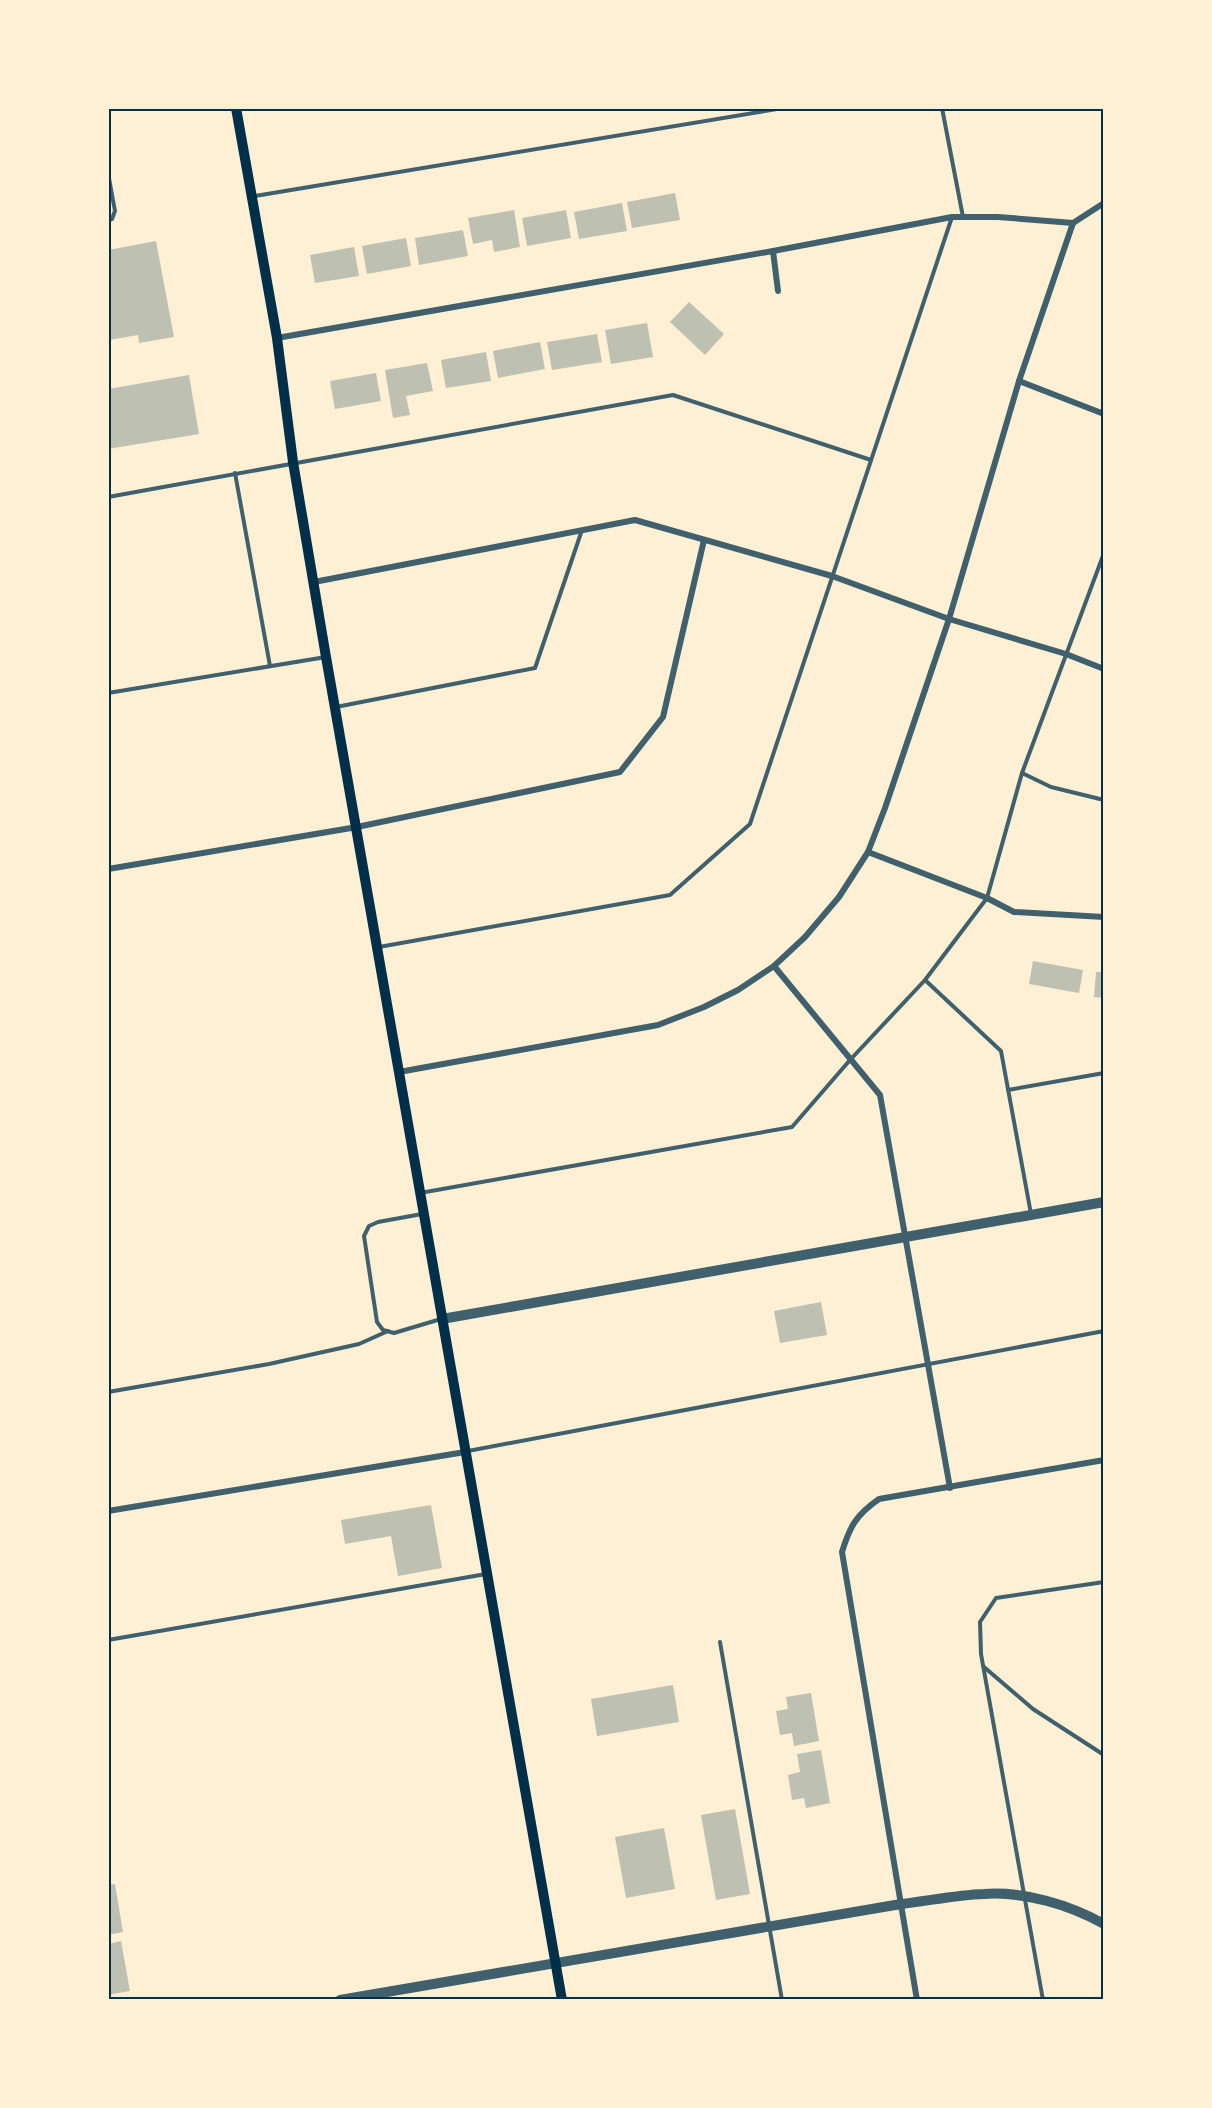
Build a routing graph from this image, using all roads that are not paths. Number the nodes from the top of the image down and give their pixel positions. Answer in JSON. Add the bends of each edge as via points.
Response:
{"nodes":[{"id":1,"x":236,"y":108,"type":"edge"},
{"id":2,"x":783,"y":108,"type":"edge"},
{"id":3,"x":942,"y":108,"type":"edge"},
{"id":4,"x":108,"y":173,"type":"edge"},
{"id":5,"x":251,"y":197,"type":"junction"},
{"id":6,"x":1104,"y":203,"type":"edge"},
{"id":7,"x":952,"y":217,"type":"junction"},
{"id":8,"x":963,"y":217,"type":"junction"},
{"id":9,"x":108,"y":221,"type":"edge"},
{"id":10,"x":1073,"y":223,"type":"junction"},
{"id":11,"x":773,"y":251,"type":"junction"},
{"id":12,"x":778,"y":291,"type":"dead end"},
{"id":13,"x":277,"y":338,"type":"junction"},
{"id":14,"x":1019,"y":381,"type":"junction"},
{"id":15,"x":1104,"y":414,"type":"edge"},
{"id":16,"x":871,"y":460,"type":"junction"},
{"id":17,"x":293,"y":462,"type":"junction"},
{"id":18,"x":235,"y":473,"type":"junction"},
{"id":19,"x":108,"y":497,"type":"edge"},
{"id":20,"x":582,"y":530,"type":"junction"},
{"id":21,"x":704,"y":540,"type":"junction"},
{"id":22,"x":1104,"y":553,"type":"edge"},
{"id":23,"x":832,"y":576,"type":"junction"},
{"id":24,"x":314,"y":582,"type":"junction"},
{"id":25,"x":949,"y":619,"type":"junction"},
{"id":26,"x":1066,"y":654,"type":"junction"},
{"id":27,"x":326,"y":657,"type":"junction"},
{"id":28,"x":270,"y":666,"type":"junction"},
{"id":29,"x":1104,"y":669,"type":"edge"},
{"id":30,"x":108,"y":693,"type":"edge"},
{"id":31,"x":335,"y":707,"type":"junction"},
{"id":32,"x":1022,"y":773,"type":"junction"},
{"id":33,"x":1104,"y":800,"type":"edge"},
{"id":34,"x":357,"y":827,"type":"junction"},
{"id":35,"x":868,"y":852,"type":"junction"},
{"id":36,"x":108,"y":869,"type":"edge"},
{"id":37,"x":987,"y":898,"type":"junction"},
{"id":38,"x":1104,"y":917,"type":"edge"},
{"id":39,"x":379,"y":947,"type":"junction"},
{"id":40,"x":774,"y":966,"type":"junction"},
{"id":41,"x":925,"y":980,"type":"junction"},
{"id":42,"x":850,"y":1060,"type":"junction"},
{"id":43,"x":399,"y":1072,"type":"junction"},
{"id":44,"x":1104,"y":1073,"type":"edge"},
{"id":45,"x":1008,"y":1090,"type":"junction"},
{"id":46,"x":420,"y":1193,"type":"junction"},
{"id":47,"x":1104,"y":1202,"type":"edge"},
{"id":48,"x":423,"y":1214,"type":"junction"},
{"id":49,"x":1031,"y":1215,"type":"junction"},
{"id":50,"x":906,"y":1236,"type":"junction"},
{"id":51,"x":442,"y":1319,"type":"junction"},
{"id":52,"x":388,"y":1331,"type":"junction"},
{"id":53,"x":1104,"y":1331,"type":"edge"},
{"id":54,"x":928,"y":1363,"type":"junction"},
{"id":55,"x":108,"y":1392,"type":"edge"},
{"id":56,"x":465,"y":1452,"type":"junction"},
{"id":57,"x":1104,"y":1460,"type":"edge"},
{"id":58,"x":950,"y":1488,"type":"junction"},
{"id":59,"x":108,"y":1510,"type":"edge"},
{"id":60,"x":489,"y":1574,"type":"junction"},
{"id":61,"x":1104,"y":1582,"type":"edge"},
{"id":62,"x":108,"y":1640,"type":"edge"},
{"id":63,"x":720,"y":1642,"type":"dead end"},
{"id":64,"x":983,"y":1666,"type":"junction"},
{"id":65,"x":1104,"y":1755,"type":"edge"},
{"id":66,"x":1026,"y":1897,"type":"junction"},
{"id":67,"x":900,"y":1904,"type":"junction"},
{"id":68,"x":1104,"y":1924,"type":"edge"},
{"id":69,"x":769,"y":1926,"type":"junction"},
{"id":70,"x":555,"y":1963,"type":"junction"},
{"id":71,"x":340,"y":2000,"type":"edge"},
{"id":72,"x":562,"y":2000,"type":"edge"},
{"id":73,"x":782,"y":2000,"type":"edge"},
{"id":74,"x":917,"y":2000,"type":"edge"},
{"id":75,"x":1043,"y":2000,"type":"edge"}],
"edges":[{"from":1,"to":5,"type":"main road"},
{"from":2,"to":5,"type":"lane"},
{"from":3,"to":8,"type":"lane"},
{"from":4,"to":9,"type":"lane","via":[[115,211]]},
{"from":5,"to":13,"type":"main road"},
{"from":6,"to":10,"type":"street"},
{"from":7,"to":8,"type":"street"},
{"from":7,"to":11,"type":"street"},
{"from":7,"to":16,"type":"lane"},
{"from":8,"to":10,"type":"street"},
{"from":10,"to":14,"type":"street"},
{"from":11,"to":12,"type":"street"},
{"from":11,"to":13,"type":"street"},
{"from":13,"to":17,"type":"main road"},
{"from":14,"to":15,"type":"street"},
{"from":14,"to":25,"type":"street"},
{"from":16,"to":17,"type":"lane","via":[[673,395]]},
{"from":16,"to":23,"type":"lane"},
{"from":17,"to":18,"type":"lane"},
{"from":17,"to":24,"type":"main road"},
{"from":18,"to":19,"type":"lane"},
{"from":18,"to":28,"type":"lane"},
{"from":20,"to":21,"type":"street","via":[[635,520]]},
{"from":20,"to":24,"type":"street"},
{"from":20,"to":31,"type":"lane","via":[[536,668]]},
{"from":21,"to":23,"type":"street"},
{"from":21,"to":34,"type":"street","via":[[663,717],[620,772]]},
{"from":22,"to":26,"type":"lane"},
{"from":23,"to":25,"type":"street"},
{"from":23,"to":39,"type":"lane","via":[[750,824],[670,895]]},
{"from":24,"to":27,"type":"main road"},
{"from":25,"to":26,"type":"street"},
{"from":25,"to":35,"type":"street"},
{"from":26,"to":29,"type":"street"},
{"from":26,"to":32,"type":"lane"},
{"from":27,"to":28,"type":"lane"},
{"from":27,"to":31,"type":"main road"},
{"from":28,"to":30,"type":"lane"},
{"from":31,"to":34,"type":"main road"},
{"from":32,"to":33,"type":"lane","via":[[1051,787]]},
{"from":32,"to":37,"type":"lane"},
{"from":34,"to":36,"type":"street"},
{"from":34,"to":39,"type":"main road"},
{"from":35,"to":37,"type":"street"},
{"from":35,"to":40,"type":"street","via":[[839,897]]},
{"from":37,"to":38,"type":"street","via":[[1014,912]]},
{"from":37,"to":41,"type":"lane"},
{"from":39,"to":43,"type":"main road"},
{"from":40,"to":42,"type":"street"},
{"from":40,"to":43,"type":"street","via":[[705,1007],[658,1025]]},
{"from":41,"to":42,"type":"lane"},
{"from":41,"to":45,"type":"lane","via":[[1000,1051]]},
{"from":42,"to":46,"type":"lane","via":[[792,1127]]},
{"from":42,"to":50,"type":"street","via":[[880,1095]]},
{"from":43,"to":46,"type":"main road"},
{"from":44,"to":45,"type":"lane"},
{"from":45,"to":49,"type":"lane"},
{"from":46,"to":48,"type":"main road"},
{"from":47,"to":49,"type":"street"},
{"from":48,"to":51,"type":"main road"},
{"from":48,"to":52,"type":"lane","via":[[378,1222],[369,1226],[364,1236],[377,1322]]},
{"from":49,"to":50,"type":"street"},
{"from":50,"to":51,"type":"street"},
{"from":50,"to":54,"type":"street"},
{"from":51,"to":52,"type":"lane","via":[[394,1333]]},
{"from":51,"to":56,"type":"main road"},
{"from":52,"to":55,"type":"lane","via":[[358,1344],[269,1364]]},
{"from":53,"to":54,"type":"lane"},
{"from":54,"to":56,"type":"lane"},
{"from":54,"to":58,"type":"street"},
{"from":56,"to":59,"type":"street"},
{"from":56,"to":60,"type":"main road"},
{"from":57,"to":58,"type":"street"},
{"from":58,"to":67,"type":"street","via":[[879,1499],[850,1526],[842,1552]]},
{"from":60,"to":62,"type":"lane"},
{"from":60,"to":70,"type":"main road"},
{"from":61,"to":64,"type":"lane","via":[[996,1598],[980,1622]]},
{"from":63,"to":69,"type":"lane"},
{"from":64,"to":65,"type":"lane","via":[[1033,1709]]},
{"from":64,"to":66,"type":"lane"},
{"from":66,"to":67,"type":"street","via":[[986,1893]]},
{"from":66,"to":68,"type":"street","via":[[1069,1907]]},
{"from":66,"to":75,"type":"lane"},
{"from":67,"to":69,"type":"street"},
{"from":67,"to":74,"type":"street"},
{"from":69,"to":70,"type":"street"},
{"from":69,"to":73,"type":"lane"},
{"from":70,"to":71,"type":"street"},
{"from":70,"to":72,"type":"main road"}]}
